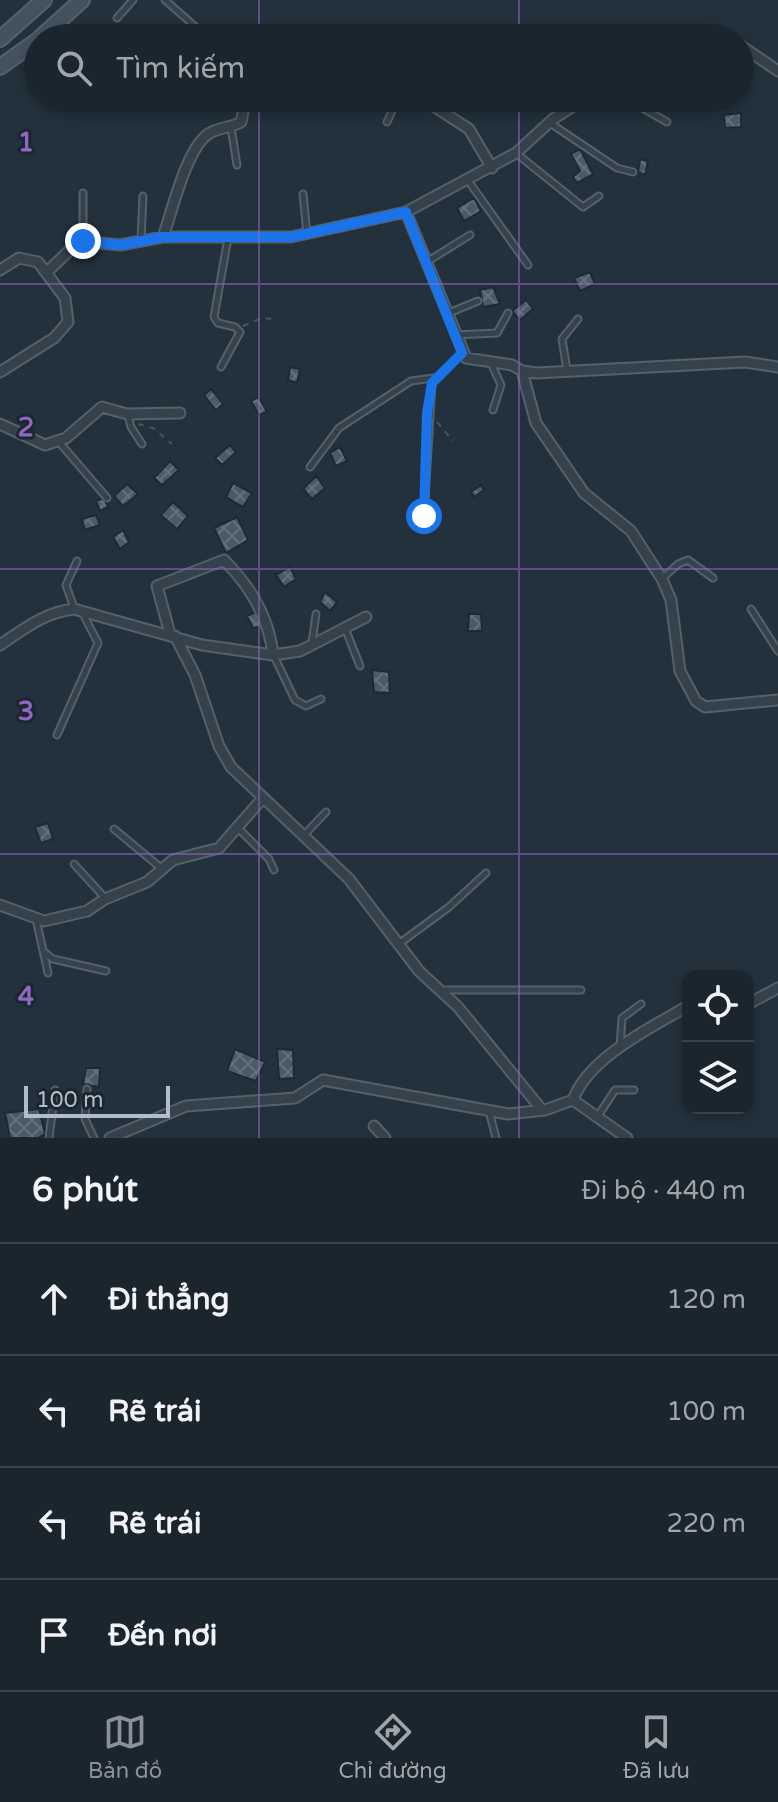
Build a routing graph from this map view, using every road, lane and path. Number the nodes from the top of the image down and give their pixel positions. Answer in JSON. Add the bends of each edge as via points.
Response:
{"nodes":[{"id":1,"x":44,"y":0,"type":"edge"},
{"id":2,"x":82,"y":0,"type":"edge"},
{"id":3,"x":133,"y":0,"type":"edge"},
{"id":4,"x":165,"y":0,"type":"edge"},
{"id":5,"x":117,"y":18,"type":"dead end"},
{"id":6,"x":56,"y":24,"type":"edge"},
{"id":7,"x":192,"y":24,"type":"edge"},
{"id":8,"x":0,"y":39,"type":"edge"},
{"id":9,"x":24,"y":50,"type":"edge"},
{"id":10,"x":754,"y":55,"type":"edge"},
{"id":11,"x":0,"y":67,"type":"edge"},
{"id":12,"x":778,"y":71,"type":"edge"},
{"id":13,"x":243,"y":112,"type":"edge"},
{"id":14,"x":392,"y":112,"type":"edge"},
{"id":15,"x":443,"y":112,"type":"edge"},
{"id":16,"x":561,"y":112,"type":"edge"},
{"id":17,"x":650,"y":112,"type":"edge"},
{"id":18,"x":387,"y":122,"type":"dead end"},
{"id":19,"x":667,"y":122,"type":"dead end"},
{"id":20,"x":549,"y":123,"type":"junction"},
{"id":21,"x":231,"y":127,"type":"junction"},
{"id":22,"x":516,"y":153,"type":"junction"},
{"id":23,"x":237,"y":165,"type":"dead end"},
{"id":24,"x":492,"y":168,"type":"junction"},
{"id":25,"x":633,"y":172,"type":"dead end"},
{"id":26,"x":469,"y":182,"type":"junction"},
{"id":27,"x":83,"y":193,"type":"dead end"},
{"id":28,"x":303,"y":194,"type":"dead end"},
{"id":29,"x":143,"y":196,"type":"dead end"},
{"id":30,"x":599,"y":196,"type":"dead end"},
{"id":31,"x":406,"y":212,"type":"junction"},
{"id":32,"x":307,"y":235,"type":"junction"},
{"id":33,"x":470,"y":235,"type":"dead end"},
{"id":34,"x":163,"y":237,"type":"junction"},
{"id":35,"x":228,"y":237,"type":"junction"},
{"id":36,"x":83,"y":241,"type":"junction"},
{"id":37,"x":141,"y":241,"type":"junction"},
{"id":38,"x":428,"y":261,"type":"junction"},
{"id":39,"x":528,"y":265,"type":"dead end"},
{"id":40,"x":0,"y":270,"type":"edge"},
{"id":41,"x":46,"y":273,"type":"junction"},
{"id":42,"x":478,"y":301,"type":"dead end"},
{"id":43,"x":448,"y":313,"type":"junction"},
{"id":44,"x":508,"y":313,"type":"dead end"},
{"id":45,"x":275,"y":319,"type":"dead end"},
{"id":46,"x":578,"y":319,"type":"dead end"},
{"id":47,"x":238,"y":328,"type":"junction"},
{"id":48,"x":455,"y":335,"type":"junction"},
{"id":49,"x":462,"y":353,"type":"junction"},
{"id":50,"x":491,"y":362,"type":"junction"},
{"id":51,"x":221,"y":367,"type":"dead end"},
{"id":52,"x":778,"y":367,"type":"edge"},
{"id":53,"x":567,"y":370,"type":"junction"},
{"id":54,"x":522,"y":371,"type":"junction"},
{"id":55,"x":0,"y":372,"type":"edge"},
{"id":56,"x":433,"y":378,"type":"junction"},
{"id":57,"x":493,"y":410,"type":"dead end"},
{"id":58,"x":180,"y":413,"type":"dead end"},
{"id":59,"x":427,"y":413,"type":"junction"},
{"id":60,"x":128,"y":418,"type":"junction"},
{"id":61,"x":0,"y":424,"type":"edge"},
{"id":62,"x":59,"y":441,"type":"junction"},
{"id":63,"x":453,"y":441,"type":"dead end"},
{"id":64,"x":142,"y":444,"type":"dead end"},
{"id":65,"x":172,"y":444,"type":"dead end"},
{"id":66,"x":310,"y":467,"type":"dead end"},
{"id":67,"x":107,"y":498,"type":"dead end"},
{"id":68,"x":424,"y":516,"type":"dead end"},
{"id":69,"x":77,"y":561,"type":"dead end"},
{"id":70,"x":713,"y":578,"type":"dead end"},
{"id":71,"x":662,"y":579,"type":"junction"},
{"id":72,"x":751,"y":609,"type":"dead end"},
{"id":73,"x":78,"y":610,"type":"junction"},
{"id":74,"x":316,"y":614,"type":"dead end"},
{"id":75,"x":366,"y":617,"type":"dead end"},
{"id":76,"x":345,"y":627,"type":"junction"},
{"id":77,"x":172,"y":635,"type":"junction"},
{"id":78,"x":312,"y":644,"type":"junction"},
{"id":79,"x":0,"y":645,"type":"edge"},
{"id":80,"x":778,"y":651,"type":"edge"},
{"id":81,"x":273,"y":655,"type":"junction"},
{"id":82,"x":360,"y":666,"type":"dead end"},
{"id":83,"x":321,"y":699,"type":"dead end"},
{"id":84,"x":778,"y":700,"type":"edge"},
{"id":85,"x":57,"y":735,"type":"dead end"},
{"id":86,"x":263,"y":798,"type":"junction"},
{"id":87,"x":326,"y":812,"type":"dead end"},
{"id":88,"x":238,"y":828,"type":"junction"},
{"id":89,"x":114,"y":829,"type":"dead end"},
{"id":90,"x":303,"y":836,"type":"junction"},
{"id":91,"x":74,"y":864,"type":"dead end"},
{"id":92,"x":161,"y":868,"type":"junction"},
{"id":93,"x":274,"y":870,"type":"dead end"},
{"id":94,"x":486,"y":873,"type":"dead end"},
{"id":95,"x":105,"y":899,"type":"junction"},
{"id":96,"x":0,"y":905,"type":"edge"},
{"id":97,"x":36,"y":918,"type":"junction"},
{"id":98,"x":400,"y":943,"type":"junction"},
{"id":99,"x":44,"y":952,"type":"junction"},
{"id":100,"x":106,"y":971,"type":"dead end"},
{"id":101,"x":48,"y":973,"type":"dead end"},
{"id":102,"x":778,"y":988,"type":"edge"},
{"id":103,"x":440,"y":990,"type":"junction"},
{"id":104,"x":581,"y":990,"type":"dead end"},
{"id":105,"x":754,"y":1001,"type":"edge"},
{"id":106,"x":641,"y":1004,"type":"dead end"},
{"id":107,"x":682,"y":1010,"type":"edge"},
{"id":108,"x":620,"y":1050,"type":"junction"},
{"id":109,"x":87,"y":1089,"type":"dead end"},
{"id":110,"x":55,"y":1090,"type":"dead end"},
{"id":111,"x":634,"y":1090,"type":"dead end"},
{"id":112,"x":573,"y":1100,"type":"junction"},
{"id":113,"x":489,"y":1110,"type":"junction"},
{"id":114,"x":542,"y":1110,"type":"junction"},
{"id":115,"x":598,"y":1116,"type":"junction"},
{"id":116,"x":374,"y":1126,"type":"dead end"},
{"id":117,"x":49,"y":1138,"type":"edge"},
{"id":118,"x":94,"y":1138,"type":"edge"},
{"id":119,"x":110,"y":1138,"type":"edge"},
{"id":120,"x":385,"y":1138,"type":"edge"},
{"id":121,"x":496,"y":1138,"type":"edge"},
{"id":122,"x":627,"y":1138,"type":"edge"}],
"edges":[{"from":1,"to":8,"type":"main road"},
{"from":2,"to":6,"type":"main road"},
{"from":3,"to":5,"type":"lane"},
{"from":4,"to":7,"type":"lane"},
{"from":9,"to":11,"type":"main road"},
{"from":10,"to":12,"type":"street"},
{"from":13,"to":21,"type":"street","via":[[241,122]]},
{"from":14,"to":18,"type":"lane"},
{"from":15,"to":24,"type":"street","via":[[469,129]]},
{"from":16,"to":20,"type":"street"},
{"from":17,"to":19,"type":"lane"},
{"from":20,"to":22,"type":"street"},
{"from":20,"to":25,"type":"lane","via":[[617,168]]},
{"from":21,"to":23,"type":"lane"},
{"from":21,"to":34,"type":"street","via":[[210,133],[200,143]]},
{"from":22,"to":24,"type":"street"},
{"from":22,"to":30,"type":"lane","via":[[583,207]]},
{"from":24,"to":26,"type":"street"},
{"from":26,"to":31,"type":"street"},
{"from":26,"to":39,"type":"lane"},
{"from":27,"to":36,"type":"lane"},
{"from":28,"to":32,"type":"lane"},
{"from":29,"to":37,"type":"lane"},
{"from":31,"to":32,"type":"street"},
{"from":31,"to":38,"type":"street"},
{"from":32,"to":35,"type":"street"},
{"from":33,"to":38,"type":"lane"},
{"from":34,"to":35,"type":"street"},
{"from":34,"to":37,"type":"street"},
{"from":35,"to":47,"type":"lane","via":[[214,317]]},
{"from":36,"to":37,"type":"street"},
{"from":36,"to":41,"type":"street","via":[[75,242]]},
{"from":38,"to":43,"type":"street"},
{"from":40,"to":41,"type":"street","via":[[19,258],[38,262]]},
{"from":41,"to":55,"type":"street","via":[[65,298],[68,322],[54,338]]},
{"from":42,"to":43,"type":"lane"},
{"from":43,"to":48,"type":"street"},
{"from":44,"to":48,"type":"lane","via":[[497,333]]},
{"from":45,"to":47,"type":"path","via":[[262,318]]},
{"from":46,"to":53,"type":"lane","via":[[562,339]]},
{"from":47,"to":51,"type":"lane","via":[[239,336]]},
{"from":48,"to":49,"type":"street"},
{"from":49,"to":50,"type":"street"},
{"from":49,"to":56,"type":"lane"},
{"from":50,"to":54,"type":"street"},
{"from":50,"to":57,"type":"lane","via":[[501,385]]},
{"from":52,"to":53,"type":"street","via":[[745,362]]},
{"from":53,"to":54,"type":"street"},
{"from":54,"to":71,"type":"street","via":[[536,423],[592,502],[642,543]]},
{"from":56,"to":59,"type":"lane"},
{"from":56,"to":66,"type":"lane","via":[[411,381],[339,428]]},
{"from":58,"to":60,"type":"street"},
{"from":59,"to":63,"type":"path"},
{"from":59,"to":68,"type":"lane"},
{"from":60,"to":62,"type":"street","via":[[98,408]]},
{"from":60,"to":64,"type":"lane"},
{"from":60,"to":65,"type":"path","via":[[153,428]]},
{"from":61,"to":62,"type":"street","via":[[45,445]]},
{"from":62,"to":67,"type":"lane"},
{"from":69,"to":73,"type":"lane","via":[[66,585]]},
{"from":70,"to":71,"type":"lane","via":[[688,560]]},
{"from":71,"to":84,"type":"street","via":[[671,600],[680,671],[700,706]]},
{"from":72,"to":80,"type":"lane"},
{"from":73,"to":77,"type":"street"},
{"from":73,"to":79,"type":"street","via":[[40,618]]},
{"from":73,"to":85,"type":"lane","via":[[98,643]]},
{"from":74,"to":78,"type":"lane"},
{"from":75,"to":76,"type":"street"},
{"from":76,"to":78,"type":"street"},
{"from":76,"to":82,"type":"lane"},
{"from":77,"to":81,"type":"street"},
{"from":77,"to":81,"type":"street","via":[[157,586],[224,560],[255,596]]},
{"from":77,"to":86,"type":"street","via":[[195,675],[225,759]]},
{"from":78,"to":81,"type":"street"},
{"from":81,"to":83,"type":"lane","via":[[295,700],[306,706]]},
{"from":86,"to":88,"type":"street"},
{"from":86,"to":90,"type":"street"},
{"from":87,"to":90,"type":"lane"},
{"from":88,"to":92,"type":"street","via":[[219,848]]},
{"from":88,"to":93,"type":"lane"},
{"from":89,"to":92,"type":"lane"},
{"from":90,"to":98,"type":"street","via":[[349,879]]},
{"from":91,"to":95,"type":"lane"},
{"from":92,"to":95,"type":"street","via":[[140,886]]},
{"from":94,"to":98,"type":"lane"},
{"from":95,"to":97,"type":"street","via":[[78,915],[52,921]]},
{"from":96,"to":97,"type":"street"},
{"from":97,"to":99,"type":"lane"},
{"from":98,"to":103,"type":"street"},
{"from":99,"to":100,"type":"lane","via":[[53,959]]},
{"from":99,"to":101,"type":"lane"},
{"from":102,"to":105,"type":"street"},
{"from":103,"to":104,"type":"lane"},
{"from":103,"to":114,"type":"street"},
{"from":106,"to":108,"type":"lane","via":[[622,1018]]},
{"from":107,"to":108,"type":"street"},
{"from":108,"to":112,"type":"street","via":[[586,1074]]},
{"from":109,"to":118,"type":"lane","via":[[85,1119]]},
{"from":110,"to":117,"type":"lane"},
{"from":111,"to":115,"type":"lane","via":[[615,1090]]},
{"from":112,"to":114,"type":"street"},
{"from":112,"to":115,"type":"street"},
{"from":113,"to":114,"type":"street"},
{"from":113,"to":119,"type":"street","via":[[323,1080],[295,1098],[186,1106]]},
{"from":113,"to":121,"type":"lane"},
{"from":115,"to":122,"type":"street"},
{"from":116,"to":120,"type":"street"}]}
